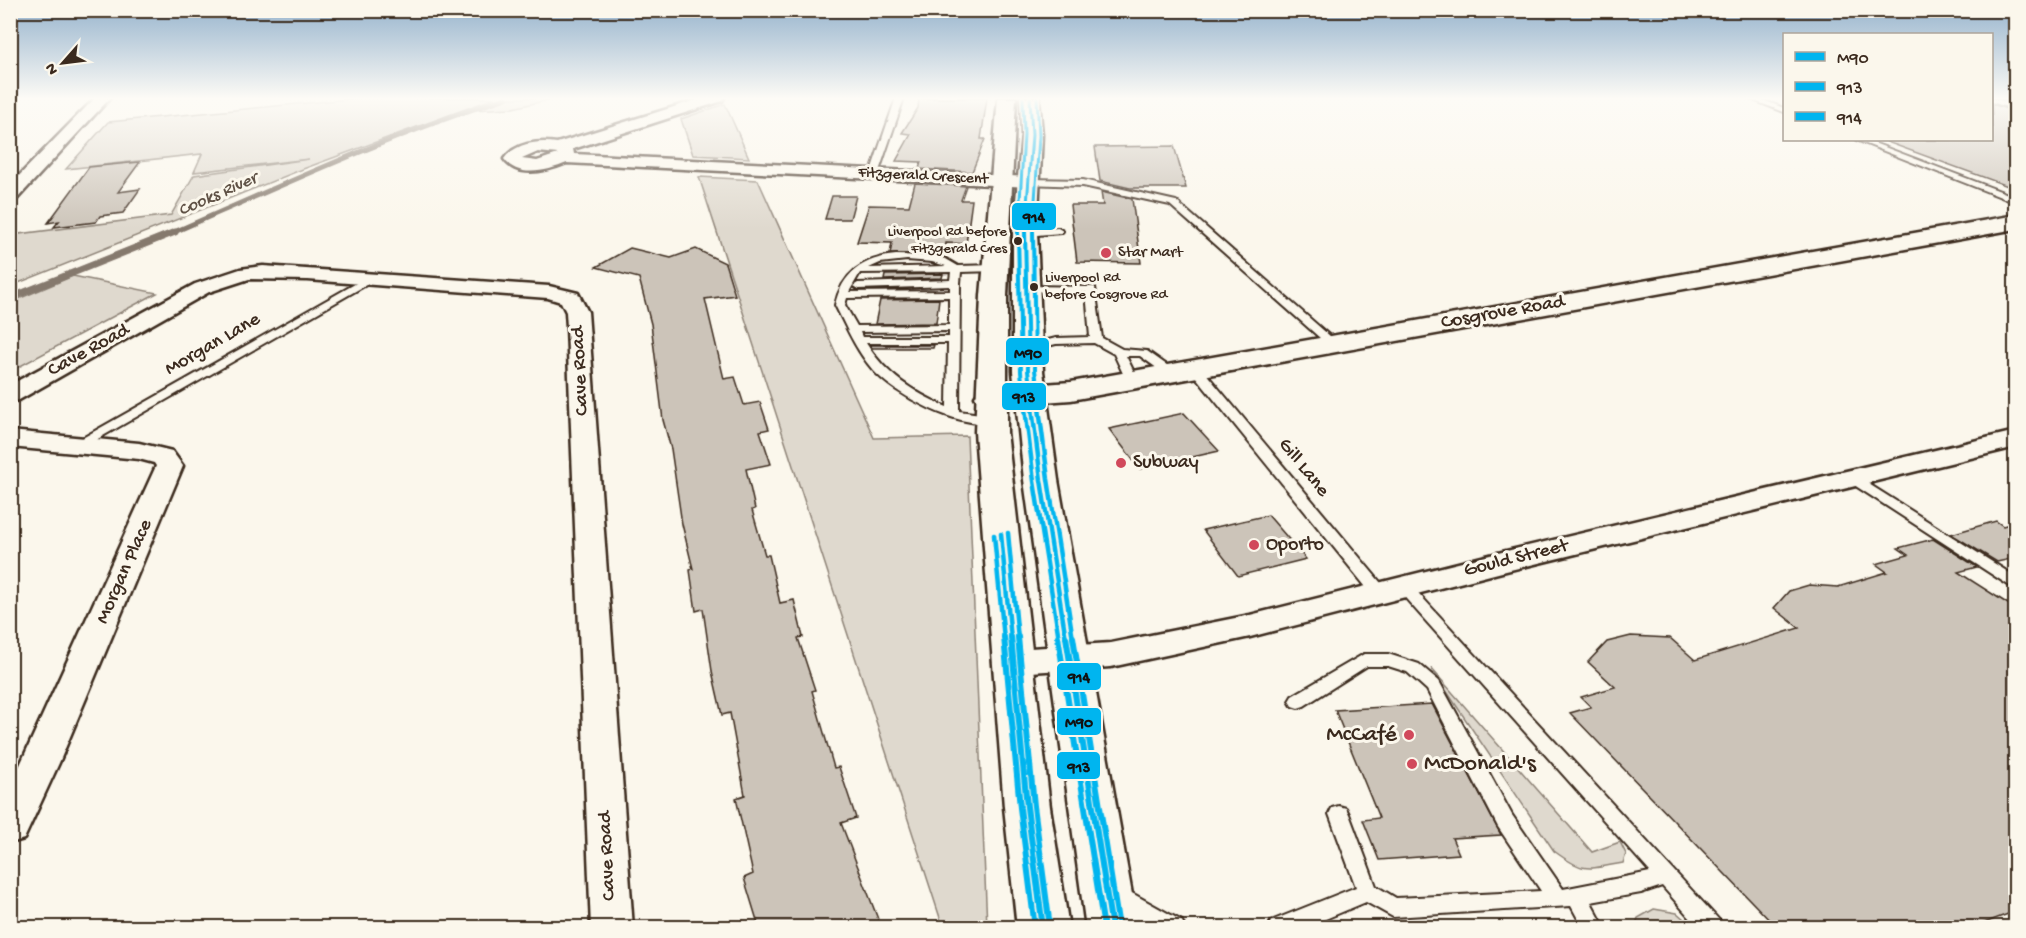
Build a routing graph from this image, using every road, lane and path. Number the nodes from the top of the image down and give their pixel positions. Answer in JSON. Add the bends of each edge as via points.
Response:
{"nodes":[{"id":1,"x":61,"y":142,"type":"edge"},
{"id":2,"x":593,"y":142,"type":"edge"},
{"id":3,"x":885,"y":142,"type":"edge"},
{"id":4,"x":1004,"y":142,"type":"edge"},
{"id":5,"x":1032,"y":142,"type":"edge"},
{"id":6,"x":1865,"y":142,"type":"edge"},
{"id":7,"x":874,"y":174,"type":"junction"},
{"id":8,"x":1001,"y":181,"type":"junction"},
{"id":9,"x":1030,"y":182,"type":"junction"},
{"id":10,"x":10,"y":196,"type":"edge"},
{"id":11,"x":2016,"y":200,"type":"edge"},
{"id":12,"x":2016,"y":222,"type":"edge"},
{"id":13,"x":1058,"y":231,"type":"dead end"},
{"id":14,"x":1025,"y":233,"type":"junction"},
{"id":15,"x":996,"y":268,"type":"junction"},
{"id":16,"x":956,"y":269,"type":"junction"},
{"id":17,"x":369,"y":279,"type":"junction"},
{"id":18,"x":955,"y":289,"type":"junction"},
{"id":19,"x":1027,"y":289,"type":"junction"},
{"id":20,"x":843,"y":291,"type":"junction"},
{"id":21,"x":853,"y":329,"type":"junction"},
{"id":22,"x":955,"y":334,"type":"junction"},
{"id":23,"x":860,"y":340,"type":"junction"},
{"id":24,"x":1096,"y":340,"type":"junction"},
{"id":25,"x":1333,"y":344,"type":"junction"},
{"id":26,"x":1028,"y":348,"type":"junction"},
{"id":27,"x":1120,"y":352,"type":"junction"},
{"id":28,"x":1184,"y":370,"type":"junction"},
{"id":29,"x":1132,"y":380,"type":"junction"},
{"id":30,"x":1030,"y":394,"type":"junction"},
{"id":31,"x":10,"y":395,"type":"edge"},
{"id":32,"x":991,"y":408,"type":"junction"},
{"id":33,"x":953,"y":414,"type":"junction"},
{"id":34,"x":10,"y":439,"type":"edge"},
{"id":35,"x":2016,"y":439,"type":"edge"},
{"id":36,"x":77,"y":445,"type":"junction"},
{"id":37,"x":1853,"y":478,"type":"junction"},
{"id":38,"x":2016,"y":585,"type":"edge"},
{"id":39,"x":1392,"y":590,"type":"junction"},
{"id":40,"x":1069,"y":658,"type":"junction"},
{"id":41,"x":1014,"y":661,"type":"junction"},
{"id":42,"x":1298,"y":701,"type":"dead end"},
{"id":43,"x":1339,"y":814,"type":"dead end"},
{"id":44,"x":10,"y":827,"type":"edge"},
{"id":45,"x":1667,"y":876,"type":"junction"},
{"id":46,"x":1368,"y":892,"type":"junction"},
{"id":47,"x":1567,"y":897,"type":"junction"},
{"id":48,"x":1108,"y":906,"type":"edge"},
{"id":49,"x":612,"y":927,"type":"edge"},
{"id":50,"x":1043,"y":927,"type":"edge"},
{"id":51,"x":1175,"y":927,"type":"edge"},
{"id":52,"x":1278,"y":927,"type":"edge"},
{"id":53,"x":1595,"y":927,"type":"edge"},
{"id":54,"x":1713,"y":927,"type":"edge"}],
"edges":[{"from":1,"to":10,"type":"street"},
{"from":2,"to":7,"type":"street","name":"Fitzgerald Crescent","via":[[561,153]]},
{"from":3,"to":7,"type":"lane"},
{"from":4,"to":8,"type":"main road"},
{"from":5,"to":9,"type":"main road"},
{"from":6,"to":11,"type":"lane"},
{"from":7,"to":8,"type":"street","name":"Fitzgerald Crescent"},
{"from":8,"to":9,"type":"street","name":"Fitzgerald Crescent"},
{"from":8,"to":15,"type":"main road"},
{"from":9,"to":14,"type":"main road"},
{"from":9,"to":25,"type":"lane","via":[[1083,183],[1173,203]]},
{"from":12,"to":25,"type":"main road","name":"Cosgrove Road"},
{"from":13,"to":14,"type":"lane"},
{"from":14,"to":19,"type":"main road"},
{"from":15,"to":16,"type":"lane"},
{"from":15,"to":32,"type":"main road"},
{"from":16,"to":18,"type":"lane"},
{"from":16,"to":20,"type":"lane","via":[[942,260],[878,260],[858,271]]},
{"from":17,"to":31,"type":"street","name":"Cave Road","via":[[263,272],[232,277],[202,288]]},
{"from":17,"to":36,"type":"lane","name":"Morgan Lane"},
{"from":17,"to":49,"type":"street","name":"Cave Road","via":[[549,292],[570,298],[577,312]]},
{"from":18,"to":20,"type":"lane"},
{"from":18,"to":22,"type":"lane"},
{"from":19,"to":24,"type":"lane","via":[[1091,289]]},
{"from":19,"to":26,"type":"main road"},
{"from":20,"to":21,"type":"lane","via":[[840,305]]},
{"from":21,"to":22,"type":"lane"},
{"from":21,"to":23,"type":"lane"},
{"from":22,"to":23,"type":"lane"},
{"from":22,"to":33,"type":"lane"},
{"from":23,"to":33,"type":"lane","via":[[875,365],[892,382]]},
{"from":24,"to":26,"type":"lane","via":[[1056,341]]},
{"from":24,"to":27,"type":"lane","name":"Gill Lane"},
{"from":25,"to":28,"type":"main road","name":"Cosgrove Road"},
{"from":26,"to":30,"type":"main road"},
{"from":27,"to":28,"type":"lane","name":"Gill Lane","via":[[1143,353]]},
{"from":27,"to":29,"type":"lane"},
{"from":28,"to":29,"type":"main road","name":"Cosgrove Road"},
{"from":28,"to":39,"type":"lane","name":"Gill Lane"},
{"from":29,"to":30,"type":"main road","name":"Cosgrove Road"},
{"from":30,"to":32,"type":"main road","name":"Cosgrove Road"},
{"from":30,"to":40,"type":"main road"},
{"from":32,"to":33,"type":"lane"},
{"from":32,"to":41,"type":"main road"},
{"from":34,"to":36,"type":"street","name":"Morgan Place"},
{"from":35,"to":37,"type":"street","name":"Gould Street"},
{"from":36,"to":44,"type":"street","name":"Morgan Place","via":[[139,451],[163,457],[170,466]]},
{"from":37,"to":38,"type":"lane"},
{"from":37,"to":39,"type":"street","name":"Gould Street"},
{"from":39,"to":40,"type":"street","name":"Gould Street","via":[[1137,650]]},
{"from":39,"to":45,"type":"lane","name":"Gill Lane"},
{"from":40,"to":41,"type":"street","name":"Gould Street"},
{"from":40,"to":48,"type":"main road"},
{"from":41,"to":50,"type":"main road"},
{"from":42,"to":47,"type":"lane","via":[[1364,660],[1388,660],[1413,668],[1433,686],[1505,821]]},
{"from":43,"to":46,"type":"lane"},
{"from":45,"to":47,"type":"lane"},
{"from":45,"to":54,"type":"lane","name":"Gill Lane"},
{"from":46,"to":47,"type":"lane","via":[[1393,908]]},
{"from":46,"to":52,"type":"lane"},
{"from":47,"to":53,"type":"lane"},
{"from":48,"to":51,"type":"lane","via":[[1134,906]]}]}
